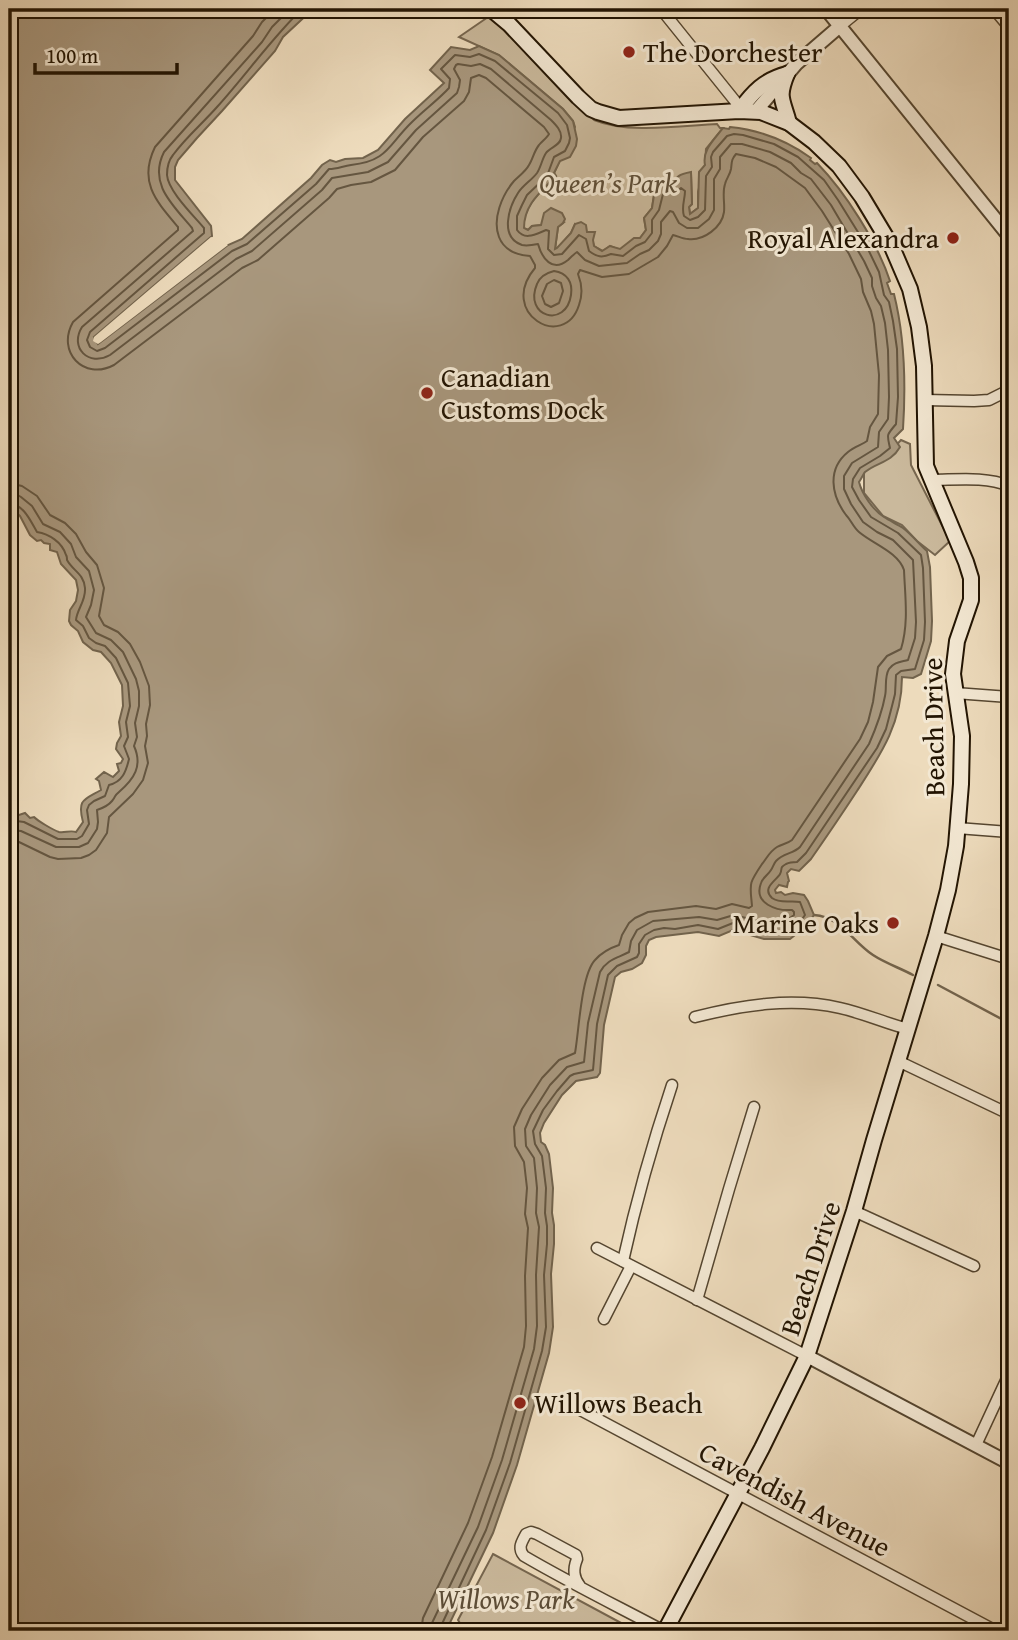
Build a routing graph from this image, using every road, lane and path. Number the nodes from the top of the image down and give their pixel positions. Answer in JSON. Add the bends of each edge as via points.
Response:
{"nodes":[{"id":1,"x":661,"y":9,"type":"edge"},
{"id":2,"x":826,"y":9,"type":"edge"},
{"id":3,"x":861,"y":9,"type":"edge"},
{"id":4,"x":994,"y":9,"type":"edge"},
{"id":5,"x":495,"y":10,"type":"edge"},
{"id":6,"x":840,"y":26,"type":"junction"},
{"id":7,"x":1009,"y":27,"type":"edge"},
{"id":8,"x":787,"y":74,"type":"junction"},
{"id":9,"x":739,"y":111,"type":"junction"},
{"id":10,"x":755,"y":111,"type":"junction"},
{"id":11,"x":789,"y":122,"type":"junction"},
{"id":12,"x":1009,"y":236,"type":"edge"},
{"id":13,"x":1009,"y":390,"type":"edge"},
{"id":14,"x":925,"y":400,"type":"junction"},
{"id":15,"x":1009,"y":475,"type":"edge"},
{"id":16,"x":931,"y":480,"type":"junction"},
{"id":17,"x":1004,"y":484,"type":"edge"},
{"id":18,"x":955,"y":693,"type":"junction"},
{"id":19,"x":1009,"y":696,"type":"edge"},
{"id":20,"x":957,"y":828,"type":"junction"},
{"id":21,"x":1009,"y":832,"type":"edge"},
{"id":22,"x":936,"y":936,"type":"junction"},
{"id":23,"x":1009,"y":959,"type":"edge"},
{"id":24,"x":695,"y":1017,"type":"dead end"},
{"id":25,"x":908,"y":1029,"type":"junction"},
{"id":26,"x":898,"y":1062,"type":"junction"},
{"id":27,"x":672,"y":1085,"type":"dead end"},
{"id":28,"x":754,"y":1107,"type":"dead end"},
{"id":29,"x":1009,"y":1114,"type":"edge"},
{"id":30,"x":854,"y":1210,"type":"junction"},
{"id":31,"x":597,"y":1248,"type":"dead end"},
{"id":32,"x":627,"y":1264,"type":"junction"},
{"id":33,"x":974,"y":1266,"type":"dead end"},
{"id":34,"x":697,"y":1300,"type":"junction"},
{"id":35,"x":604,"y":1319,"type":"dead end"},
{"id":36,"x":807,"y":1356,"type":"junction"},
{"id":37,"x":1009,"y":1374,"type":"edge"},
{"id":38,"x":573,"y":1406,"type":"dead end"},
{"id":39,"x":976,"y":1445,"type":"junction"},
{"id":40,"x":1009,"y":1463,"type":"edge"},
{"id":41,"x":738,"y":1494,"type":"junction"},
{"id":42,"x":580,"y":1586,"type":"junction"},
{"id":43,"x":664,"y":1631,"type":"edge"},
{"id":44,"x":996,"y":1631,"type":"edge"}],
"edges":[{"from":1,"to":9,"type":"street"},
{"from":2,"to":6,"type":"street"},
{"from":3,"to":6,"type":"street"},
{"from":4,"to":7,"type":"street"},
{"from":5,"to":9,"type":"main road","name":"Beach Drive","via":[[598,112],[619,118]]},
{"from":6,"to":8,"type":"street"},
{"from":6,"to":12,"type":"street"},
{"from":8,"to":9,"type":"main road","via":[[771,78]]},
{"from":8,"to":10,"type":"street"},
{"from":8,"to":11,"type":"main road","via":[[781,97]]},
{"from":9,"to":10,"type":"main road","name":"Beach Drive"},
{"from":10,"to":11,"type":"main road","name":"Beach Drive"},
{"from":11,"to":14,"type":"main road","name":"Beach Drive","via":[[846,174],[896,254],[915,306]]},
{"from":13,"to":14,"type":"street","via":[[989,400]]},
{"from":14,"to":16,"type":"main road","name":"Beach Drive","via":[[925,455]]},
{"from":15,"to":17,"type":"street","via":[[1002,478]]},
{"from":16,"to":17,"type":"street"},
{"from":16,"to":18,"type":"main road","name":"Beach Drive","via":[[971,578],[971,600],[956,646]]},
{"from":18,"to":19,"type":"street"},
{"from":18,"to":20,"type":"main road","name":"Beach Drive","via":[[962,754]]},
{"from":20,"to":21,"type":"street"},
{"from":20,"to":22,"type":"main road","name":"Beach Drive"},
{"from":22,"to":23,"type":"street"},
{"from":22,"to":25,"type":"main road","name":"Beach Drive"},
{"from":24,"to":25,"type":"street","via":[[730,1008],[803,1002]]},
{"from":25,"to":26,"type":"main road","name":"Beach Drive"},
{"from":26,"to":29,"type":"street"},
{"from":26,"to":30,"type":"main road","name":"Beach Drive"},
{"from":27,"to":32,"type":"street","via":[[630,1227]]},
{"from":28,"to":34,"type":"street"},
{"from":30,"to":33,"type":"street"},
{"from":30,"to":36,"type":"main road","name":"Beach Drive"},
{"from":31,"to":32,"type":"street"},
{"from":32,"to":34,"type":"street"},
{"from":32,"to":35,"type":"street"},
{"from":34,"to":36,"type":"street"},
{"from":36,"to":39,"type":"street"},
{"from":36,"to":41,"type":"main road","name":"Beach Drive"},
{"from":37,"to":39,"type":"street"},
{"from":38,"to":41,"type":"street","name":"Cavendish Avenue"},
{"from":39,"to":40,"type":"street"},
{"from":41,"to":43,"type":"main road","name":"Beach Drive"},
{"from":41,"to":44,"type":"street","name":"Cavendish Avenue"},
{"from":42,"to":42,"type":"street","via":[[574,1576],[576,1555],[537,1534],[526,1534],[520,1549],[524,1556]]},
{"from":42,"to":43,"type":"street"}]}
